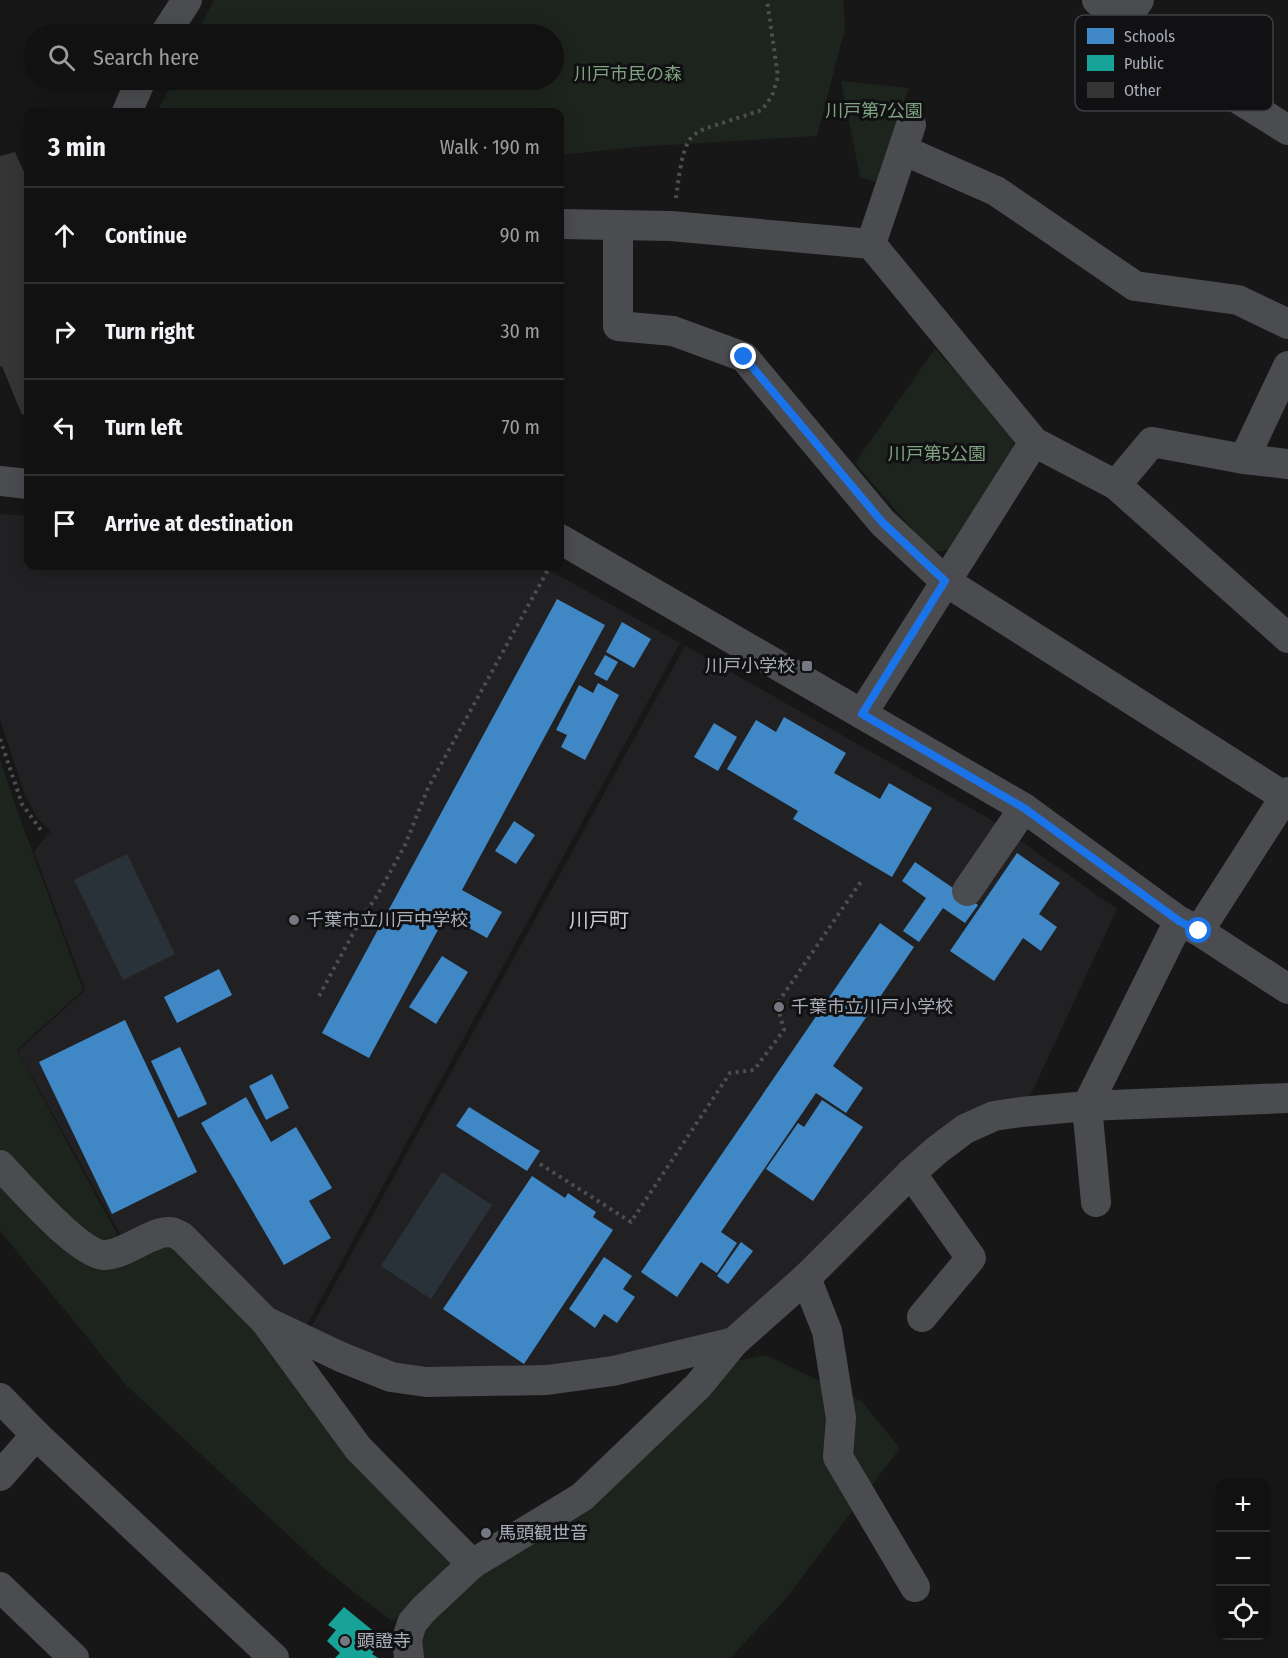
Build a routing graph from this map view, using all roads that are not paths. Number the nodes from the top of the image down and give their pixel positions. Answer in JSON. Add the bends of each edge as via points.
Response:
{"nodes":[{"id":1,"x":187,"y":0,"type":"edge"},
{"id":2,"x":1097,"y":0,"type":"edge"},
{"id":3,"x":1131,"y":11,"type":"edge"},
{"id":4,"x":171,"y":24,"type":"edge"},
{"id":5,"x":137,"y":90,"type":"edge"},
{"id":6,"x":129,"y":108,"type":"edge"},
{"id":7,"x":1258,"y":111,"type":"edge"},
{"id":8,"x":1288,"y":130,"type":"edge"},
{"id":9,"x":564,"y":224,"type":"edge"},
{"id":10,"x":618,"y":225,"type":"junction"},
{"id":11,"x":871,"y":244,"type":"junction"},
{"id":12,"x":1288,"y":324,"type":"edge"},
{"id":13,"x":1288,"y":366,"type":"edge"},
{"id":14,"x":1034,"y":442,"type":"junction"},
{"id":15,"x":1244,"y":459,"type":"junction"},
{"id":16,"x":1288,"y":464,"type":"edge"},
{"id":17,"x":0,"y":481,"type":"edge"},
{"id":18,"x":24,"y":484,"type":"edge"},
{"id":19,"x":1116,"y":485,"type":"junction"},
{"id":20,"x":564,"y":541,"type":"edge"},
{"id":21,"x":945,"y":581,"type":"junction"},
{"id":22,"x":1288,"y":638,"type":"edge"},
{"id":23,"x":862,"y":714,"type":"junction"},
{"id":24,"x":1287,"y":795,"type":"edge"},
{"id":25,"x":1024,"y":808,"type":"junction"},
{"id":26,"x":967,"y":891,"type":"dead end"},
{"id":27,"x":1189,"y":926,"type":"junction"},
{"id":28,"x":1288,"y":989,"type":"edge"},
{"id":29,"x":1288,"y":1098,"type":"edge"},
{"id":30,"x":1087,"y":1106,"type":"junction"},
{"id":31,"x":0,"y":1165,"type":"edge"},
{"id":32,"x":911,"y":1173,"type":"junction"},
{"id":33,"x":1096,"y":1202,"type":"dead end"},
{"id":34,"x":806,"y":1278,"type":"junction"},
{"id":35,"x":922,"y":1317,"type":"dead end"},
{"id":36,"x":265,"y":1321,"type":"junction"},
{"id":37,"x":734,"y":1342,"type":"junction"},
{"id":38,"x":0,"y":1398,"type":"edge"},
{"id":39,"x":36,"y":1435,"type":"junction"},
{"id":40,"x":0,"y":1476,"type":"edge"},
{"id":41,"x":472,"y":1564,"type":"junction"},
{"id":42,"x":0,"y":1587,"type":"edge"},
{"id":43,"x":915,"y":1587,"type":"dead end"},
{"id":44,"x":74,"y":1658,"type":"edge"},
{"id":45,"x":274,"y":1658,"type":"edge"},
{"id":46,"x":409,"y":1658,"type":"edge"}],
"edges":[{"from":1,"to":4,"type":"street"},
{"from":2,"to":3,"type":"street"},
{"from":5,"to":6,"type":"street"},
{"from":7,"to":8,"type":"street"},
{"from":9,"to":10,"type":"street"},
{"from":10,"to":11,"type":"street"},
{"from":10,"to":21,"type":"street","via":[[618,326],[673,331],[744,357],[882,522]]},
{"from":11,"to":12,"type":"street","via":[[907,138],[996,191],[1135,286],[1238,300]]},
{"from":11,"to":14,"type":"street"},
{"from":13,"to":15,"type":"street"},
{"from":14,"to":19,"type":"street"},
{"from":14,"to":21,"type":"street"},
{"from":15,"to":16,"type":"street"},
{"from":15,"to":19,"type":"street","via":[[1152,442]]},
{"from":17,"to":18,"type":"street"},
{"from":19,"to":22,"type":"street"},
{"from":20,"to":23,"type":"street"},
{"from":21,"to":23,"type":"street"},
{"from":21,"to":24,"type":"street"},
{"from":23,"to":25,"type":"street"},
{"from":24,"to":27,"type":"street"},
{"from":25,"to":26,"type":"street"},
{"from":25,"to":27,"type":"street"},
{"from":27,"to":28,"type":"street"},
{"from":27,"to":30,"type":"street"},
{"from":29,"to":30,"type":"street"},
{"from":30,"to":32,"type":"street","via":[[994,1116],[965,1129]]},
{"from":30,"to":33,"type":"street"},
{"from":31,"to":36,"type":"street","via":[[52,1220],[93,1252],[116,1253],[163,1233],[182,1237]]},
{"from":32,"to":34,"type":"street"},
{"from":32,"to":35,"type":"street","via":[[971,1258]]},
{"from":34,"to":37,"type":"street"},
{"from":34,"to":43,"type":"street","via":[[827,1331],[841,1418],[838,1457]]},
{"from":36,"to":37,"type":"street","via":[[391,1377],[426,1382],[547,1380],[613,1371]]},
{"from":36,"to":41,"type":"street","via":[[358,1448]]},
{"from":37,"to":41,"type":"street","via":[[698,1386],[582,1497]]},
{"from":38,"to":39,"type":"street"},
{"from":39,"to":40,"type":"street"},
{"from":39,"to":45,"type":"street"},
{"from":41,"to":46,"type":"street","via":[[412,1623],[407,1639]]},
{"from":42,"to":44,"type":"street"}]}
